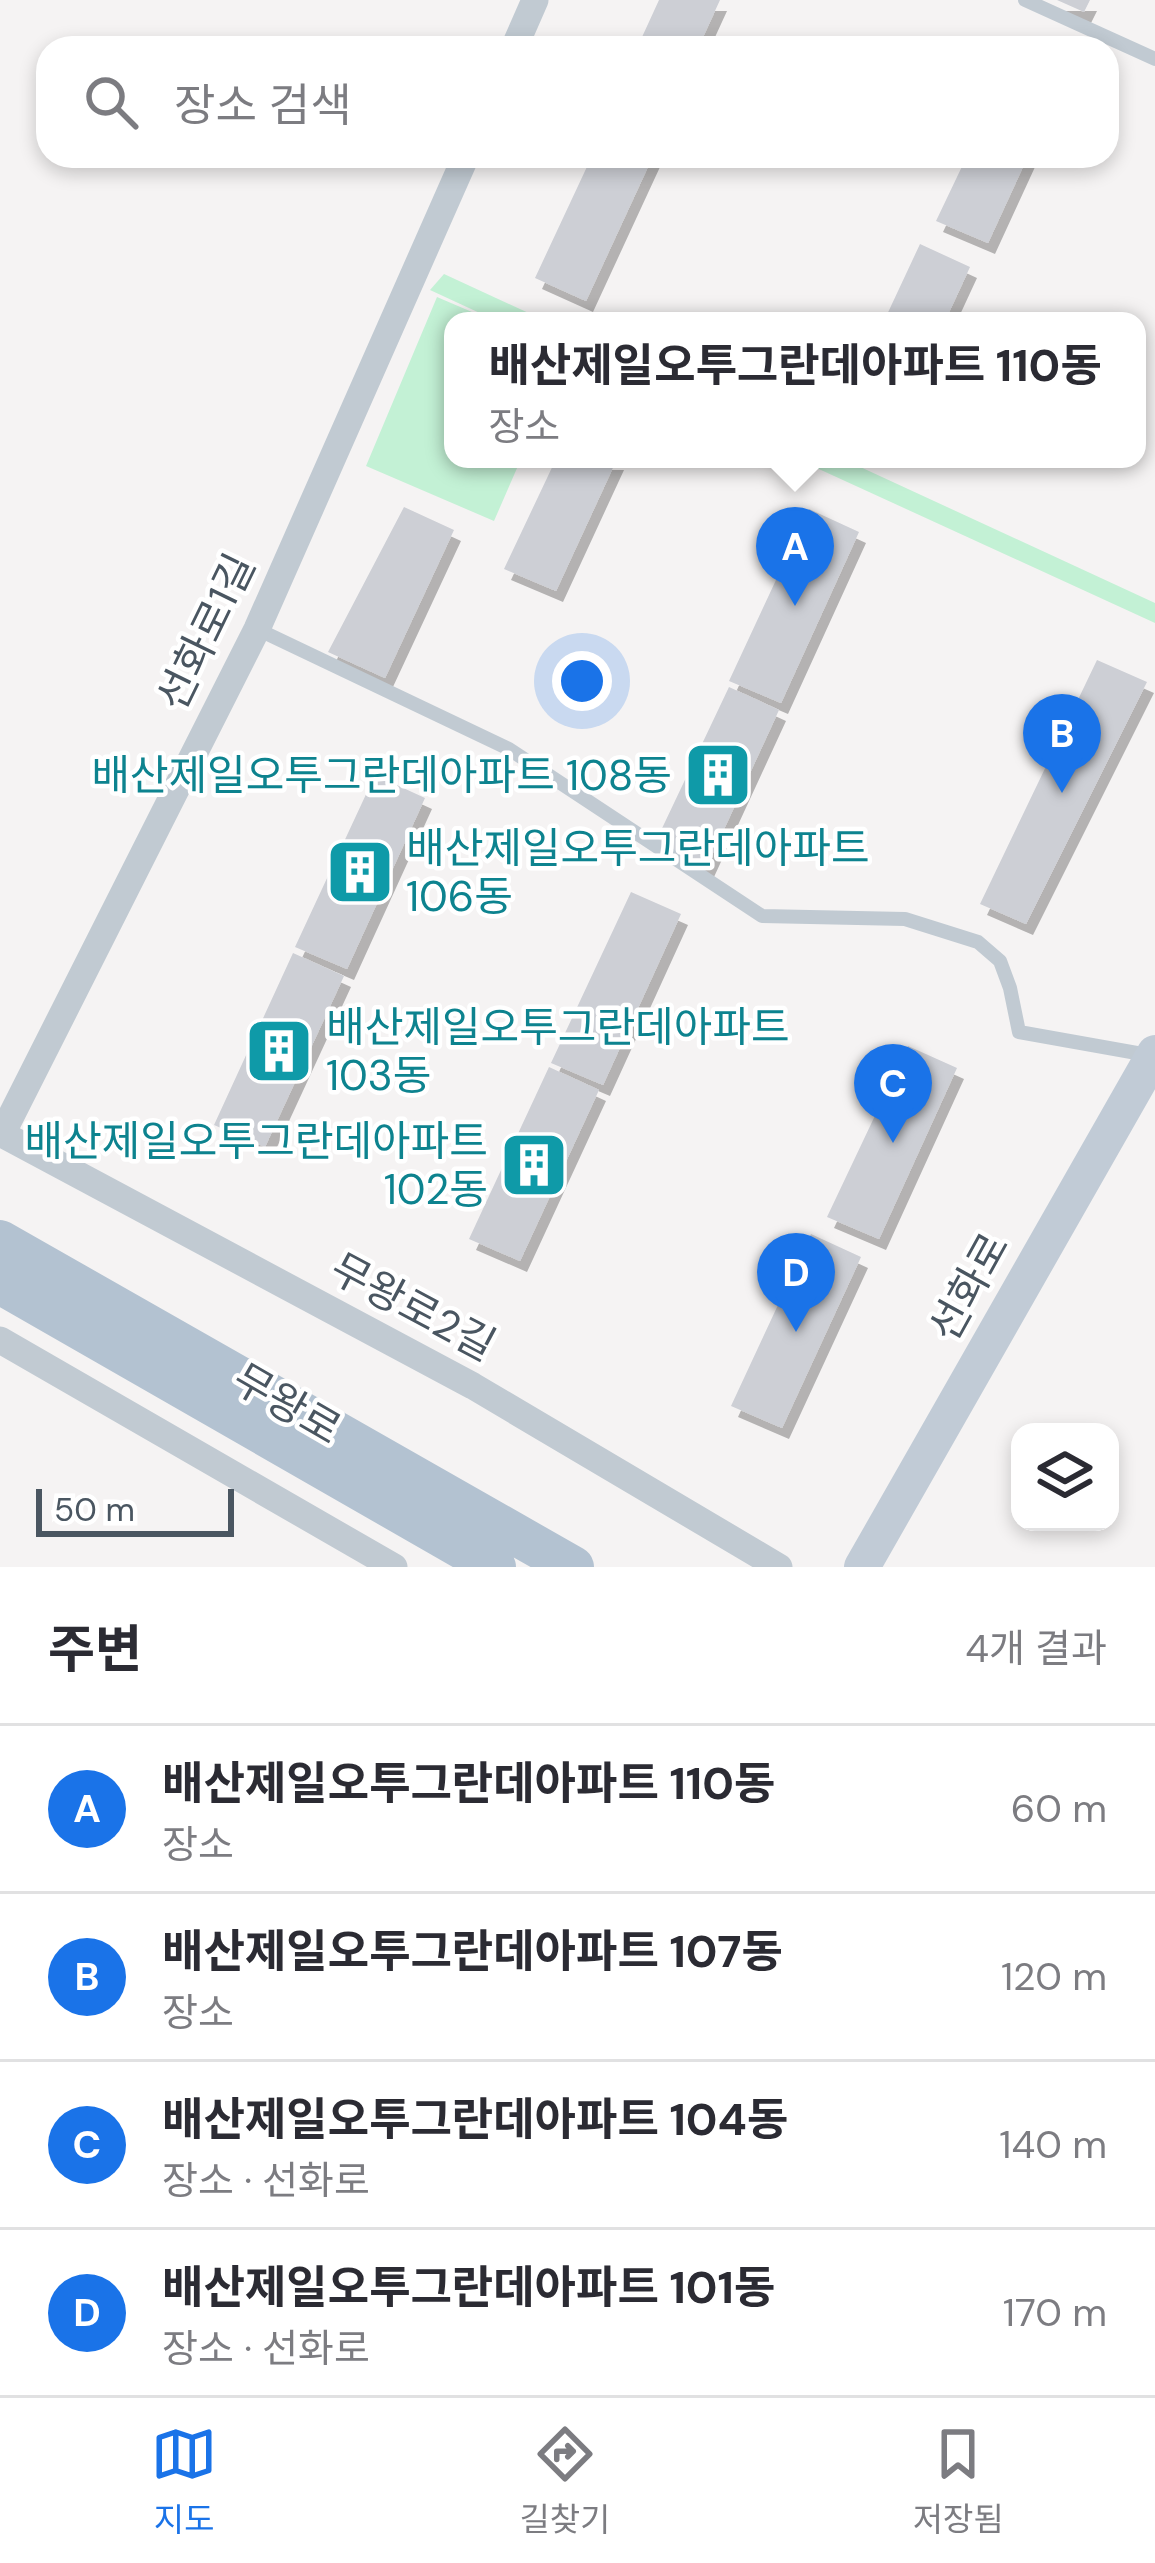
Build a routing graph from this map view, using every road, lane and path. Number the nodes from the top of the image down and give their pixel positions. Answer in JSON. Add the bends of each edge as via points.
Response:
{"nodes":[{"id":1,"x":535,"y":0,"type":"edge"},
{"id":2,"x":1025,"y":0,"type":"edge"},
{"id":3,"x":519,"y":36,"type":"edge"},
{"id":4,"x":1104,"y":36,"type":"edge"},
{"id":5,"x":1119,"y":43,"type":"edge"},
{"id":6,"x":1155,"y":59,"type":"edge"},
{"id":7,"x":461,"y":168,"type":"edge"},
{"id":8,"x":256,"y":629,"type":"junction"},
{"id":9,"x":1154,"y":1054,"type":"edge"},
{"id":10,"x":1,"y":1134,"type":"edge"},
{"id":11,"x":0,"y":1241,"type":"edge"},
{"id":12,"x":0,"y":1283,"type":"edge"},
{"id":13,"x":0,"y":1340,"type":"edge"},
{"id":14,"x":394,"y":1567,"type":"edge"},
{"id":15,"x":495,"y":1567,"type":"edge"},
{"id":16,"x":573,"y":1567,"type":"edge"},
{"id":17,"x":779,"y":1567,"type":"edge"},
{"id":18,"x":862,"y":1567,"type":"edge"}],
"edges":[{"from":1,"to":3,"type":"street"},
{"from":2,"to":4,"type":"lane"},
{"from":5,"to":6,"type":"lane"},
{"from":7,"to":8,"type":"street","name":"선화로1길"},
{"from":8,"to":9,"type":"lane","via":[[509,749],[762,916],[905,919],[978,942],[1000,961],[1019,1031]]},
{"from":8,"to":10,"type":"street","name":"선화로1길"},
{"from":9,"to":18,"type":"main road","name":"선화로"},
{"from":10,"to":17,"type":"street","name":"무왕로2길","via":[[473,1386]]},
{"from":11,"to":16,"type":"main road","name":"무왕로"},
{"from":12,"to":15,"type":"main road","name":"무왕로"},
{"from":13,"to":14,"type":"street"}]}
